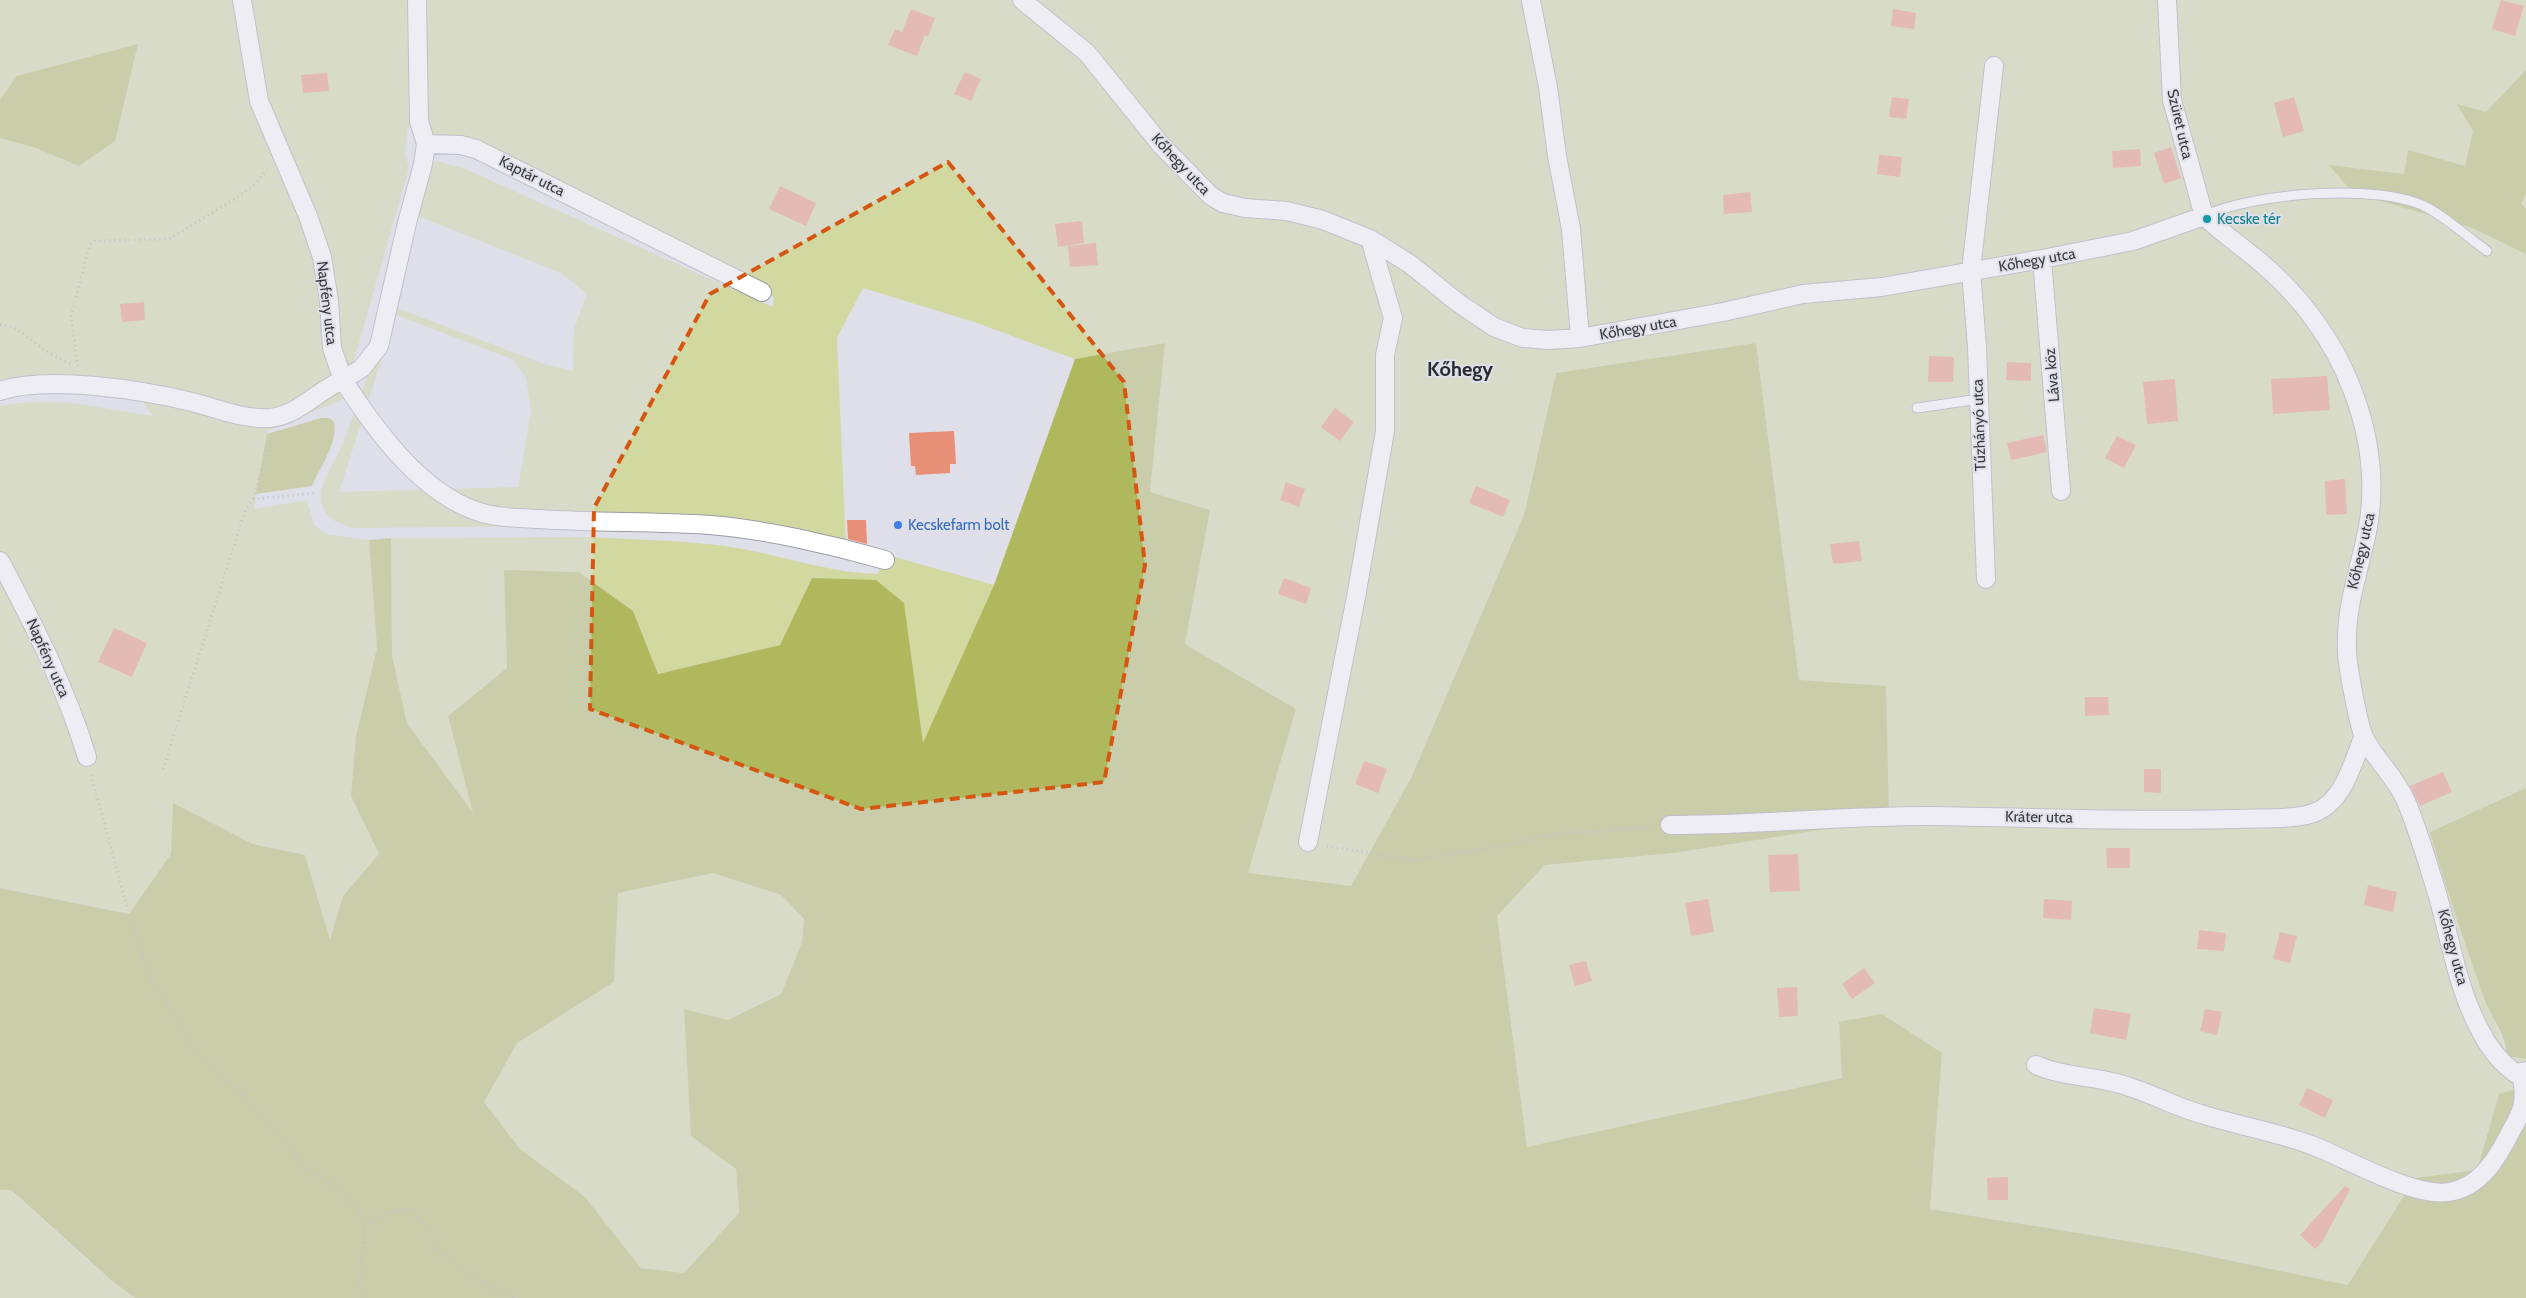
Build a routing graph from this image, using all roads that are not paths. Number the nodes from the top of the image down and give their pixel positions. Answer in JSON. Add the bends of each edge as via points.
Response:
{"nodes":[{"id":1,"x":242,"y":0,"type":"edge"},
{"id":2,"x":417,"y":0,"type":"edge"},
{"id":3,"x":1022,"y":0,"type":"edge"},
{"id":4,"x":2167,"y":0,"type":"edge"},
{"id":5,"x":1531,"y":2,"type":"dead end"},
{"id":6,"x":1994,"y":66,"type":"dead end"},
{"id":7,"x":426,"y":144,"type":"junction"},
{"id":8,"x":2204,"y":216,"type":"junction"},
{"id":9,"x":1370,"y":239,"type":"junction"},
{"id":10,"x":2487,"y":251,"type":"dead end"},
{"id":11,"x":2042,"y":260,"type":"junction"},
{"id":12,"x":1971,"y":271,"type":"junction"},
{"id":13,"x":762,"y":292,"type":"dead end"},
{"id":14,"x":1580,"y":338,"type":"junction"},
{"id":15,"x":343,"y":380,"type":"junction"},
{"id":16,"x":0,"y":390,"type":"edge"},
{"id":17,"x":1979,"y":400,"type":"junction"},
{"id":18,"x":1916,"y":408,"type":"dead end"},
{"id":19,"x":2061,"y":491,"type":"dead end"},
{"id":20,"x":885,"y":560,"type":"dead end"},
{"id":21,"x":0,"y":561,"type":"edge"},
{"id":22,"x":1986,"y":579,"type":"dead end"},
{"id":23,"x":2363,"y":738,"type":"junction"},
{"id":24,"x":87,"y":757,"type":"road end"},
{"id":25,"x":1670,"y":825,"type":"road end"},
{"id":26,"x":1308,"y":842,"type":"road end"},
{"id":27,"x":2036,"y":1065,"type":"dead end"},
{"id":28,"x":2524,"y":1072,"type":"edge"}],
"edges":[{"from":1,"to":15,"type":"street","name":"Napfény utca","via":[[259,101],[322,257],[332,348]]},
{"from":2,"to":7,"type":"street","via":[[419,121]]},
{"from":3,"to":9,"type":"street","name":"Kőhegy utca","via":[[1087,53],[1162,146],[1212,196],[1223,203],[1245,208],[1287,211],[1323,220]]},
{"from":4,"to":8,"type":"street","name":"Szüret utca","via":[[2172,100]]},
{"from":5,"to":14,"type":"street","via":[[1571,229]]},
{"from":6,"to":12,"type":"street","name":"Tűzhányó utca"},
{"from":7,"to":13,"type":"street","name":"Kaptár utca","via":[[476,149]]},
{"from":7,"to":15,"type":"street","via":[[379,346],[362,368]]},
{"from":8,"to":10,"type":"lane","via":[[2222,207],[2319,192],[2366,194],[2408,200],[2428,208]]},
{"from":8,"to":11,"type":"street","name":"Kőhegy utca","via":[[2133,242]]},
{"from":8,"to":23,"type":"street","name":"Kőhegy utca","via":[[2223,235],[2260,262],[2316,322],[2352,388],[2364,425],[2372,499],[2346,624],[2348,666]]},
{"from":9,"to":14,"type":"street","name":"Kőhegy utca","via":[[1410,264],[1494,327],[1524,338]]},
{"from":9,"to":26,"type":"street","via":[[1393,318],[1385,355],[1385,431]]},
{"from":11,"to":12,"type":"street","name":"Kőhegy utca"},
{"from":11,"to":19,"type":"street","name":"Láva köz"},
{"from":12,"to":14,"type":"street","name":"Kőhegy utca","via":[[1882,287],[1802,294]]},
{"from":12,"to":17,"type":"street","name":"Tűzhányó utca"},
{"from":15,"to":16,"type":"street","via":[[326,387],[290,413],[270,418],[250,417],[169,396],[106,388],[59,385]]},
{"from":15,"to":20,"type":"street","name":"Napfény utca","via":[[376,429],[404,459],[432,485],[476,511],[504,517],[566,521],[712,525],[786,537]]},
{"from":17,"to":18,"type":"lane"},
{"from":17,"to":22,"type":"street","name":"Tűzhányó utca"},
{"from":21,"to":24,"type":"street","name":"Napfény utca","via":[[46,650]]},
{"from":23,"to":25,"type":"street","name":"Kráter utca","via":[[2341,791],[2330,804],[2315,813],[2216,820],[1925,816]]},
{"from":23,"to":28,"type":"street","name":"Kőhegy utca","via":[[2382,761],[2404,798],[2445,915],[2455,968],[2478,1027],[2489,1046],[2505,1063],[2516,1073]]},
{"from":27,"to":28,"type":"street","via":[[2056,1073],[2135,1088],[2184,1109],[2275,1133],[2400,1182],[2437,1192],[2450,1192],[2466,1186],[2493,1163],[2523,1104]]}]}
